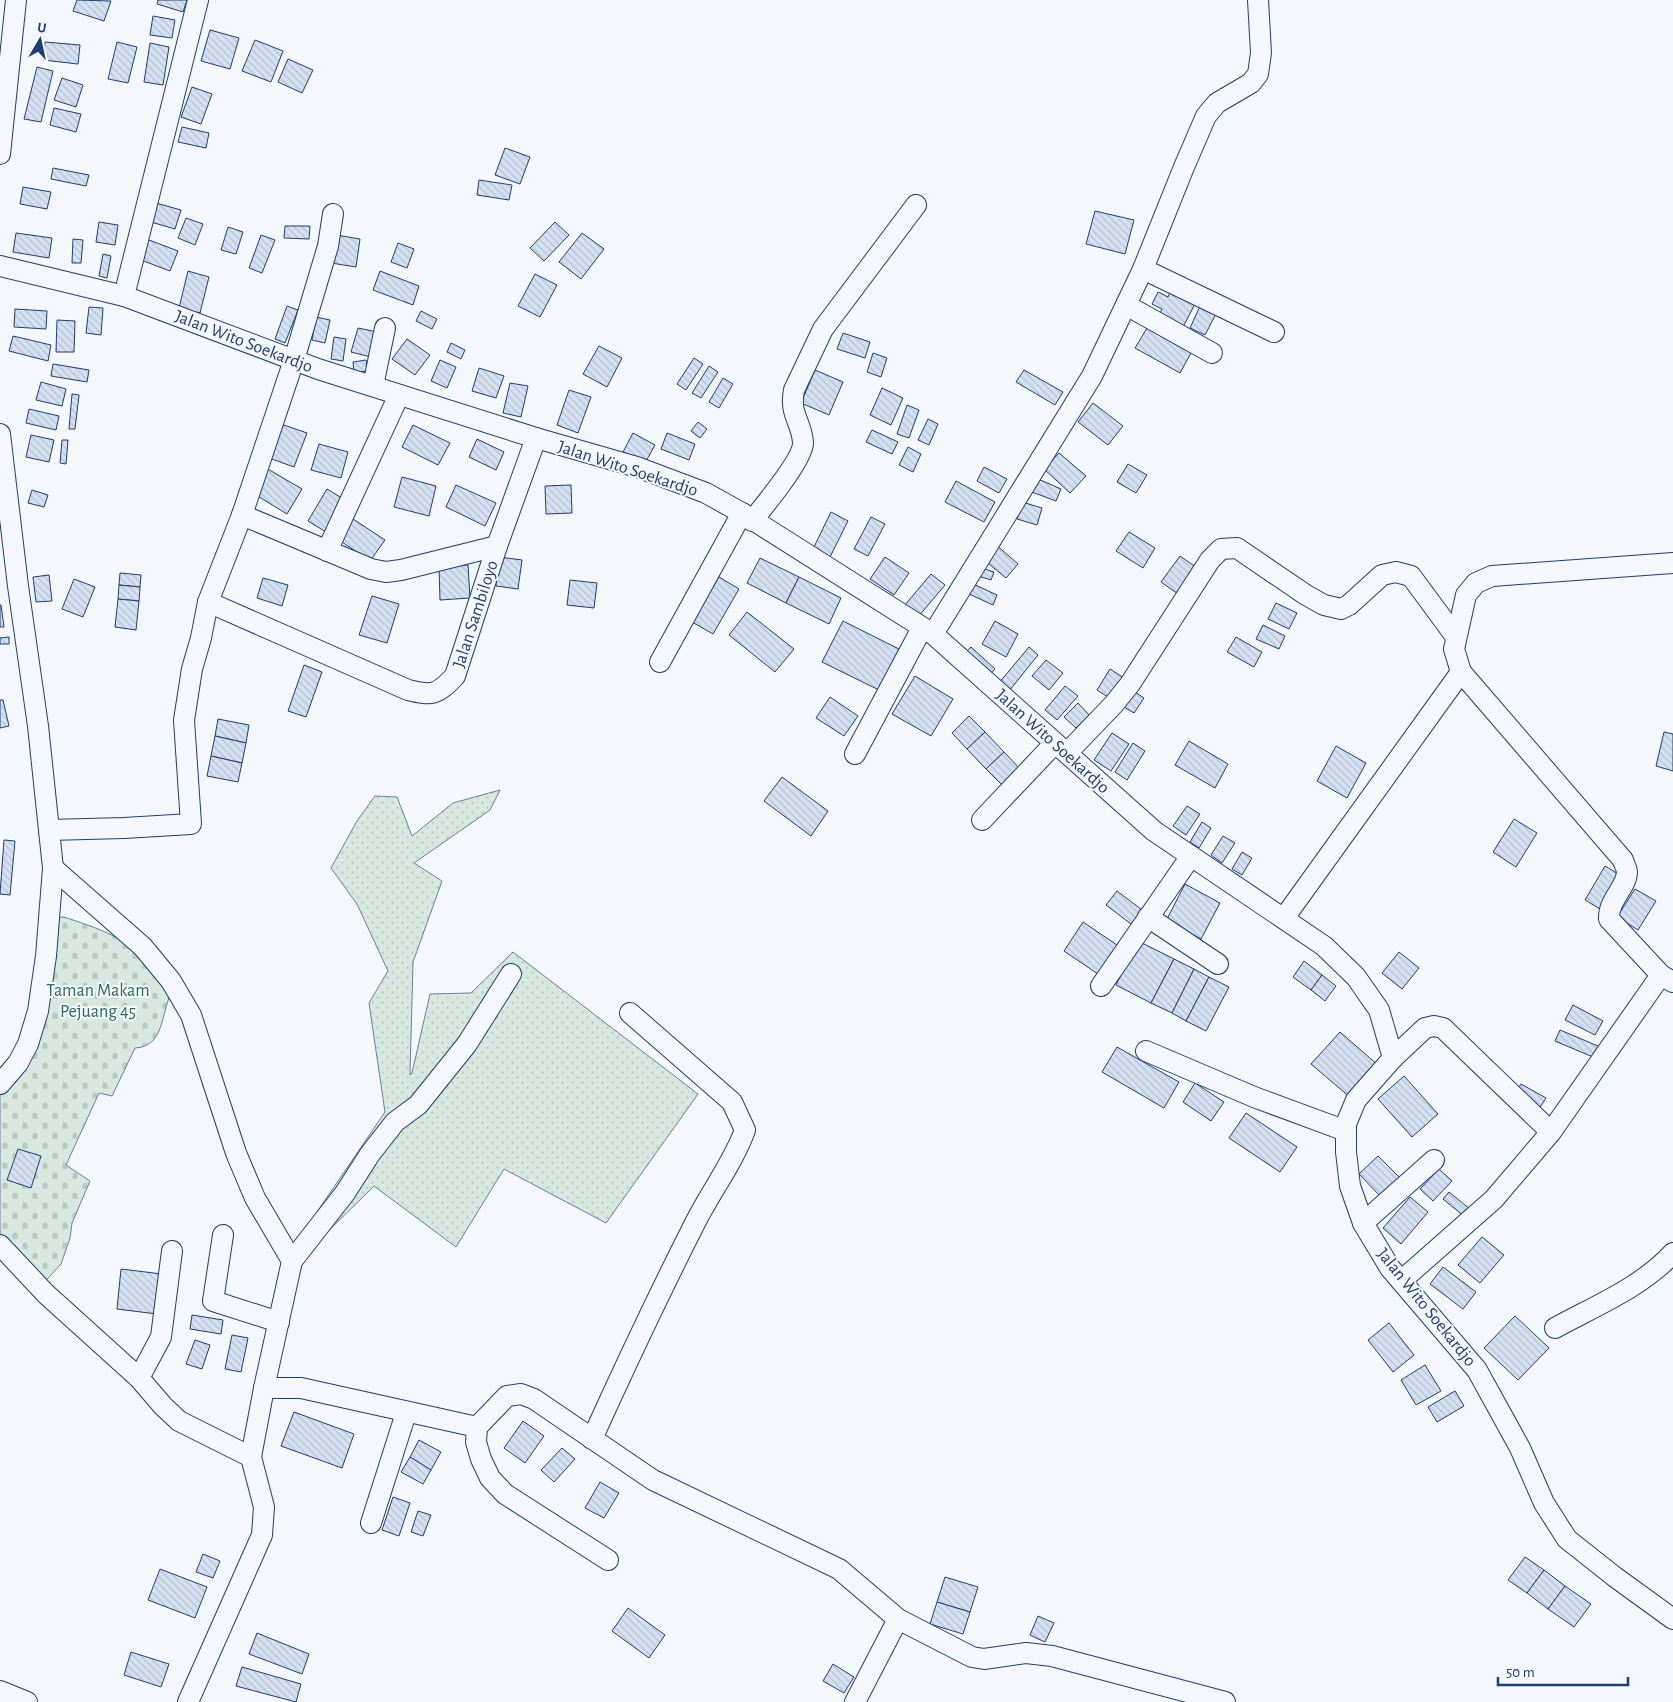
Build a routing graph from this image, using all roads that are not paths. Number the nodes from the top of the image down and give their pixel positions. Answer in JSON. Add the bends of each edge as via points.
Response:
{"nodes":[{"id":1,"x":16,"y":0,"type":"edge"},
{"id":2,"x":198,"y":0,"type":"edge"},
{"id":3,"x":1258,"y":0,"type":"edge"},
{"id":4,"x":0,"y":154,"type":"edge"},
{"id":5,"x":916,"y":205,"type":"dead end"},
{"id":6,"x":334,"y":214,"type":"dead end"},
{"id":7,"x":0,"y":266,"type":"edge"},
{"id":8,"x":1143,"y":269,"type":"junction"},
{"id":9,"x":124,"y":296,"type":"junction"},
{"id":10,"x":1126,"y":305,"type":"junction"},
{"id":11,"x":385,"y":328,"type":"dead end"},
{"id":12,"x":1274,"y":332,"type":"dead end"},
{"id":13,"x":1212,"y":353,"type":"dead end"},
{"id":14,"x":294,"y":360,"type":"junction"},
{"id":15,"x":373,"y":386,"type":"junction"},
{"id":16,"x":399,"y":395,"type":"junction"},
{"id":17,"x":0,"y":434,"type":"edge"},
{"id":18,"x":536,"y":438,"type":"junction"},
{"id":19,"x":242,"y":515,"type":"junction"},
{"id":20,"x":747,"y":517,"type":"junction"},
{"id":21,"x":497,"y":546,"type":"junction"},
{"id":22,"x":328,"y":551,"type":"junction"},
{"id":23,"x":1673,"y":563,"type":"edge"},
{"id":24,"x":208,"y":602,"type":"junction"},
{"id":25,"x":927,"y":631,"type":"junction"},
{"id":26,"x":1456,"y":637,"type":"junction"},
{"id":27,"x":660,"y":662,"type":"dead end"},
{"id":28,"x":1461,"y":672,"type":"junction"},
{"id":29,"x":1061,"y":748,"type":"junction"},
{"id":30,"x":855,"y":754,"type":"dead end"},
{"id":31,"x":982,"y":820,"type":"dead end"},
{"id":32,"x":49,"y":830,"type":"junction"},
{"id":33,"x":1191,"y":856,"type":"junction"},
{"id":34,"x":53,"y":868,"type":"junction"},
{"id":35,"x":1148,"y":917,"type":"junction"},
{"id":36,"x":1284,"y":918,"type":"junction"},
{"id":37,"x":1218,"y":964,"type":"dead end"},
{"id":38,"x":511,"y":974,"type":"dead end"},
{"id":39,"x":1667,"y":979,"type":"edge"},
{"id":40,"x":1100,"y":986,"type":"dead end"},
{"id":41,"x":630,"y":1013,"type":"dead end"},
{"id":42,"x":1146,"y":1051,"type":"dead end"},
{"id":43,"x":1393,"y":1058,"type":"junction"},
{"id":44,"x":0,"y":1084,"type":"edge"},
{"id":45,"x":1346,"y":1131,"type":"junction"},
{"id":46,"x":1551,"y":1132,"type":"junction"},
{"id":47,"x":1434,"y":1160,"type":"dead end"},
{"id":48,"x":1363,"y":1223,"type":"junction"},
{"id":49,"x":224,"y":1235,"type":"dead end"},
{"id":50,"x":0,"y":1245,"type":"edge"},
{"id":51,"x":172,"y":1251,"type":"dead end"},
{"id":52,"x":1673,"y":1253,"type":"edge"},
{"id":53,"x":292,"y":1261,"type":"junction"},
{"id":54,"x":1401,"y":1281,"type":"junction"},
{"id":55,"x":279,"y":1322,"type":"junction"},
{"id":56,"x":1555,"y":1328,"type":"dead end"},
{"id":57,"x":139,"y":1378,"type":"junction"},
{"id":58,"x":264,"y":1388,"type":"junction"},
{"id":59,"x":406,"y":1412,"type":"junction"},
{"id":60,"x":477,"y":1427,"type":"junction"},
{"id":61,"x":592,"y":1438,"type":"junction"},
{"id":62,"x":251,"y":1457,"type":"junction"},
{"id":63,"x":371,"y":1523,"type":"dead end"},
{"id":64,"x":608,"y":1560,"type":"dead end"},
{"id":65,"x":898,"y":1619,"type":"junction"},
{"id":66,"x":1673,"y":1620,"type":"edge"},
{"id":67,"x":0,"y":1692,"type":"edge"},
{"id":68,"x":27,"y":1702,"type":"edge"},
{"id":69,"x":188,"y":1702,"type":"edge"},
{"id":70,"x":856,"y":1702,"type":"edge"},
{"id":71,"x":1225,"y":1702,"type":"edge"}],
"edges":[{"from":1,"to":4,"type":"street"},
{"from":2,"to":9,"type":"street"},
{"from":3,"to":8,"type":"street","via":[[1261,53],[1258,74],[1251,83],[1217,103],[1206,116]]},
{"from":5,"to":20,"type":"street","via":[[823,330],[792,400],[793,412],[802,432],[803,445],[798,458]]},
{"from":6,"to":14,"type":"street","via":[[328,246]]},
{"from":7,"to":9,"type":"street","name":"Jalan Wito Soekardjo"},
{"from":8,"to":10,"type":"street"},
{"from":8,"to":12,"type":"street"},
{"from":9,"to":14,"type":"street","name":"Jalan Wito Soekardjo"},
{"from":10,"to":13,"type":"street"},
{"from":10,"to":25,"type":"street","via":[[1092,376]]},
{"from":11,"to":15,"type":"street"},
{"from":14,"to":15,"type":"street","name":"Jalan Wito Soekardjo"},
{"from":14,"to":19,"type":"street"},
{"from":15,"to":16,"type":"street","name":"Jalan Wito Soekardjo"},
{"from":16,"to":18,"type":"street","name":"Jalan Wito Soekardjo"},
{"from":16,"to":22,"type":"street"},
{"from":17,"to":32,"type":"street"},
{"from":18,"to":20,"type":"street","name":"Jalan Wito Soekardjo","via":[[637,467],[706,493]]},
{"from":18,"to":21,"type":"street","name":"Jalan Sambiloyo"},
{"from":19,"to":22,"type":"street"},
{"from":19,"to":24,"type":"street"},
{"from":20,"to":25,"type":"street","name":"Jalan Wito Soekardjo"},
{"from":20,"to":27,"type":"street"},
{"from":21,"to":22,"type":"street","via":[[386,572]]},
{"from":21,"to":24,"type":"street","name":"Jalan Sambiloyo","via":[[455,676],[442,690],[426,694],[408,690]]},
{"from":23,"to":26,"type":"street","via":[[1492,576],[1476,584],[1466,595]]},
{"from":24,"to":32,"type":"street","via":[[184,720],[191,824]]},
{"from":25,"to":29,"type":"street","name":"Jalan Wito Soekardjo"},
{"from":25,"to":30,"type":"street"},
{"from":26,"to":28,"type":"street","via":[[1454,649]]},
{"from":26,"to":29,"type":"street","via":[[1411,576],[1396,572],[1382,574],[1341,609],[1324,605],[1306,595],[1237,548],[1221,549],[1210,560],[1114,704]]},
{"from":28,"to":36,"type":"street"},
{"from":28,"to":39,"type":"street","via":[[1622,860],[1627,872],[1611,906],[1609,919]]},
{"from":29,"to":31,"type":"street"},
{"from":29,"to":33,"type":"street","name":"Jalan Wito Soekardjo","via":[[1154,831]]},
{"from":32,"to":34,"type":"street"},
{"from":33,"to":35,"type":"street"},
{"from":33,"to":36,"type":"street","name":"Jalan Wito Soekardjo"},
{"from":34,"to":44,"type":"street","via":[[38,1011],[28,1044]]},
{"from":34,"to":53,"type":"street","via":[[143,946],[171,981],[191,1015],[236,1153],[255,1198]]},
{"from":35,"to":37,"type":"street"},
{"from":35,"to":40,"type":"street"},
{"from":36,"to":43,"type":"street","name":"Jalan Wito Soekardjo","via":[[1324,946],[1356,977],[1379,1010]]},
{"from":38,"to":53,"type":"street","via":[[467,1044],[418,1105],[395,1122]]},
{"from":39,"to":46,"type":"street"},
{"from":41,"to":61,"type":"street","via":[[732,1102],[745,1130],[739,1148],[697,1218],[661,1290]]},
{"from":42,"to":45,"type":"street","via":[[1254,1097]]},
{"from":43,"to":45,"type":"street","name":"Jalan Wito Soekardjo","via":[[1356,1100]]},
{"from":43,"to":46,"type":"street","via":[[1425,1028],[1444,1028]]},
{"from":45,"to":48,"type":"street","name":"Jalan Wito Soekardjo","via":[[1350,1186]]},
{"from":46,"to":54,"type":"street","via":[[1494,1199]]},
{"from":47,"to":48,"type":"street"},
{"from":48,"to":54,"type":"street","name":"Jalan Wito Soekardjo"},
{"from":49,"to":55,"type":"street","via":[[213,1302]]},
{"from":50,"to":57,"type":"street","via":[[46,1294]]},
{"from":51,"to":57,"type":"street","via":[[161,1337]]},
{"from":52,"to":56,"type":"street","via":[[1645,1278]]},
{"from":53,"to":55,"type":"street"},
{"from":54,"to":66,"type":"street","name":"Jalan Wito Soekardjo","via":[[1478,1370],[1520,1448],[1544,1503],[1567,1539]]},
{"from":55,"to":58,"type":"street"},
{"from":57,"to":62,"type":"street","via":[[179,1422]]},
{"from":58,"to":59,"type":"street","via":[[301,1388]]},
{"from":58,"to":62,"type":"street"},
{"from":59,"to":60,"type":"street"},
{"from":59,"to":63,"type":"street"},
{"from":60,"to":61,"type":"street","via":[[508,1396],[521,1394],[534,1399]]},
{"from":60,"to":64,"type":"street","via":[[476,1442],[481,1458],[490,1478],[505,1494]]},
{"from":61,"to":65,"type":"street","via":[[653,1480],[839,1569]]},
{"from":62,"to":69,"type":"street","via":[[264,1507],[262,1535]]},
{"from":65,"to":70,"type":"street"},
{"from":65,"to":71,"type":"street","via":[[972,1657],[984,1660],[1026,1653],[1052,1656]]},
{"from":67,"to":68,"type":"street"}]}
